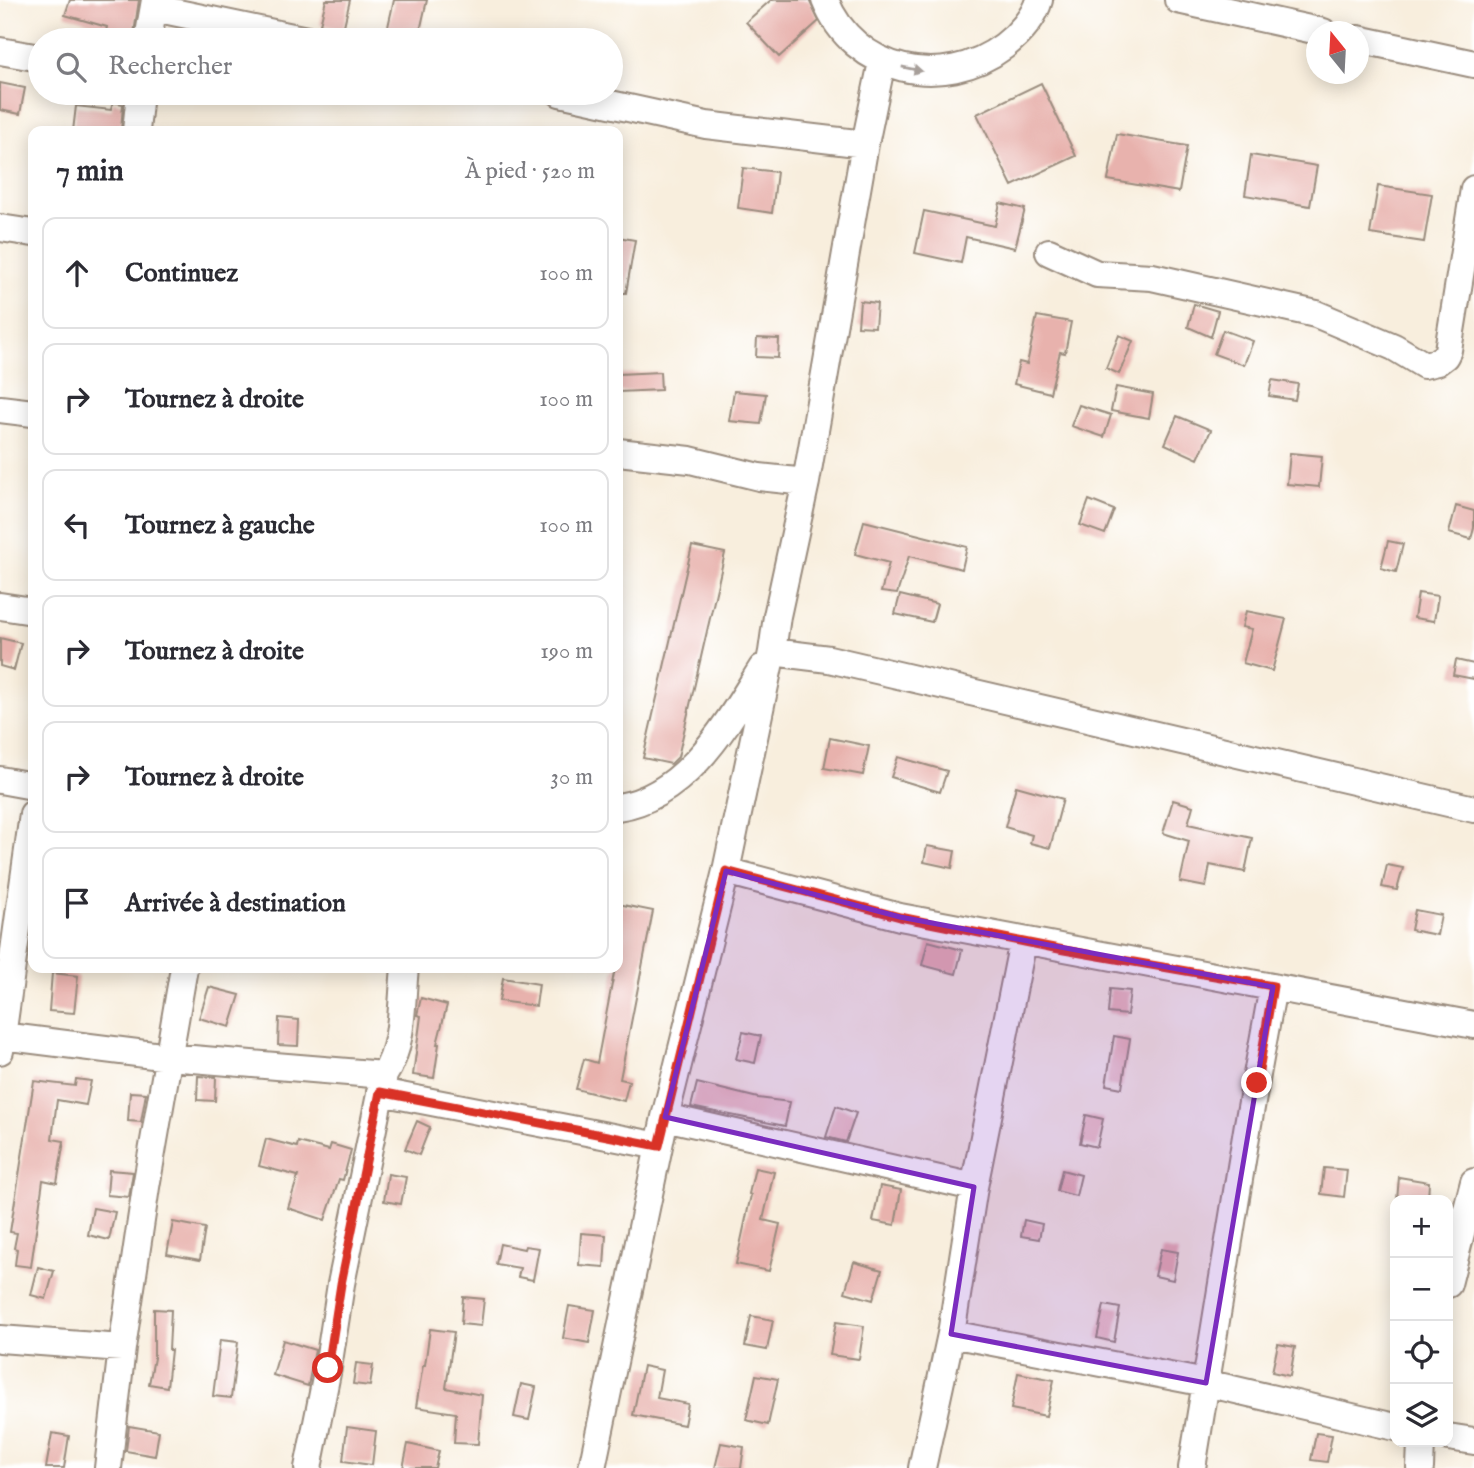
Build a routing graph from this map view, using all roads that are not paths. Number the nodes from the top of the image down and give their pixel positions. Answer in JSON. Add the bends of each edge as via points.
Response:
{"nodes":[{"id":1,"x":825,"y":0,"type":"edge"},
{"id":2,"x":1039,"y":0,"type":"edge"},
{"id":3,"x":1178,"y":0,"type":"edge"},
{"id":4,"x":154,"y":4,"type":"edge"},
{"id":5,"x":150,"y":28,"type":"edge"},
{"id":6,"x":256,"y":28,"type":"edge"},
{"id":7,"x":1306,"y":28,"type":"edge"},
{"id":8,"x":1369,"y":41,"type":"edge"},
{"id":9,"x":0,"y":51,"type":"edge"},
{"id":10,"x":28,"y":56,"type":"edge"},
{"id":11,"x":882,"y":62,"type":"junction"},
{"id":12,"x":1474,"y":64,"type":"edge"},
{"id":13,"x":139,"y":105,"type":"edge"},
{"id":14,"x":615,"y":105,"type":"edge"},
{"id":15,"x":137,"y":126,"type":"edge"},
{"id":16,"x":865,"y":144,"type":"junction"},
{"id":17,"x":1474,"y":189,"type":"edge"},
{"id":18,"x":0,"y":228,"type":"edge"},
{"id":19,"x":28,"y":232,"type":"edge"},
{"id":20,"x":1049,"y":251,"type":"dead end"},
{"id":21,"x":0,"y":409,"type":"edge"},
{"id":22,"x":28,"y":412,"type":"edge"},
{"id":23,"x":623,"y":453,"type":"edge"},
{"id":24,"x":806,"y":482,"type":"junction"},
{"id":25,"x":0,"y":606,"type":"edge"},
{"id":26,"x":28,"y":610,"type":"edge"},
{"id":27,"x":772,"y":652,"type":"junction"},
{"id":28,"x":0,"y":780,"type":"edge"},
{"id":29,"x":28,"y":785,"type":"edge"},
{"id":30,"x":623,"y":805,"type":"edge"},
{"id":31,"x":1474,"y":809,"type":"edge"},
{"id":32,"x":28,"y":850,"type":"edge"},
{"id":33,"x":726,"y":871,"type":"junction"},
{"id":34,"x":1023,"y":941,"type":"junction"},
{"id":35,"x":183,"y":973,"type":"edge"},
{"id":36,"x":405,"y":973,"type":"edge"},
{"id":37,"x":1273,"y":986,"type":"junction"},
{"id":38,"x":1474,"y":1025,"type":"edge"},
{"id":39,"x":1,"y":1044,"type":"edge"},
{"id":40,"x":169,"y":1057,"type":"junction"},
{"id":41,"x":382,"y":1084,"type":"junction"},
{"id":42,"x":665,"y":1117,"type":"junction"},
{"id":43,"x":659,"y":1146,"type":"junction"},
{"id":44,"x":1474,"y":1182,"type":"edge"},
{"id":45,"x":974,"y":1187,"type":"junction"},
{"id":46,"x":1453,"y":1264,"type":"edge"},
{"id":47,"x":951,"y":1334,"type":"junction"},
{"id":48,"x":0,"y":1339,"type":"edge"},
{"id":49,"x":122,"y":1348,"type":"junction"},
{"id":50,"x":1206,"y":1383,"type":"junction"},
{"id":51,"x":1390,"y":1426,"type":"edge"},
{"id":52,"x":1453,"y":1438,"type":"edge"},
{"id":53,"x":1474,"y":1441,"type":"edge"},
{"id":54,"x":1421,"y":1447,"type":"edge"},
{"id":55,"x":108,"y":1468,"type":"edge"},
{"id":56,"x":308,"y":1468,"type":"edge"},
{"id":57,"x":592,"y":1468,"type":"edge"},
{"id":58,"x":922,"y":1468,"type":"edge"},
{"id":59,"x":1192,"y":1468,"type":"edge"},
{"id":60,"x":1420,"y":1468,"type":"edge"}],
"edges":[{"from":1,"to":11,"type":"street","via":[[853,42]]},
{"from":11,"to":2,"type":"street","one_way":true,"via":[[917,72],[954,70],[988,58],[1017,36]]},
{"from":3,"to":7,"type":"street"},
{"from":4,"to":5,"type":"street"},
{"from":4,"to":6,"type":"street"},
{"from":8,"to":12,"type":"street"},
{"from":9,"to":10,"type":"street"},
{"from":11,"to":16,"type":"street"},
{"from":13,"to":15,"type":"street"},
{"from":14,"to":16,"type":"street","via":[[706,125]]},
{"from":16,"to":24,"type":"street"},
{"from":17,"to":20,"type":"street","via":[[1448,351],[1437,362],[1424,365],[1316,314],[1152,277],[1097,274]]},
{"from":18,"to":19,"type":"street"},
{"from":21,"to":22,"type":"street"},
{"from":23,"to":24,"type":"street"},
{"from":24,"to":27,"type":"street"},
{"from":25,"to":26,"type":"street"},
{"from":27,"to":30,"type":"street","via":[[719,737],[687,770],[659,794]]},
{"from":27,"to":31,"type":"street","via":[[829,659]]},
{"from":27,"to":33,"type":"street"},
{"from":28,"to":29,"type":"street"},
{"from":32,"to":39,"type":"street"},
{"from":33,"to":34,"type":"street","via":[[900,917]]},
{"from":33,"to":42,"type":"street"},
{"from":34,"to":37,"type":"street"},
{"from":34,"to":45,"type":"street"},
{"from":35,"to":40,"type":"street"},
{"from":36,"to":41,"type":"street","via":[[398,1044]]},
{"from":37,"to":38,"type":"street"},
{"from":37,"to":50,"type":"street"},
{"from":39,"to":40,"type":"street"},
{"from":40,"to":41,"type":"street"},
{"from":40,"to":49,"type":"street"},
{"from":41,"to":43,"type":"street"},
{"from":41,"to":56,"type":"street"},
{"from":42,"to":43,"type":"street"},
{"from":42,"to":45,"type":"street"},
{"from":43,"to":57,"type":"street"},
{"from":44,"to":46,"type":"street"},
{"from":45,"to":47,"type":"street"},
{"from":47,"to":50,"type":"street"},
{"from":47,"to":58,"type":"street"},
{"from":48,"to":49,"type":"street"},
{"from":49,"to":55,"type":"street"},
{"from":50,"to":51,"type":"street"},
{"from":50,"to":59,"type":"street"},
{"from":52,"to":53,"type":"street"},
{"from":54,"to":60,"type":"street"}]}
